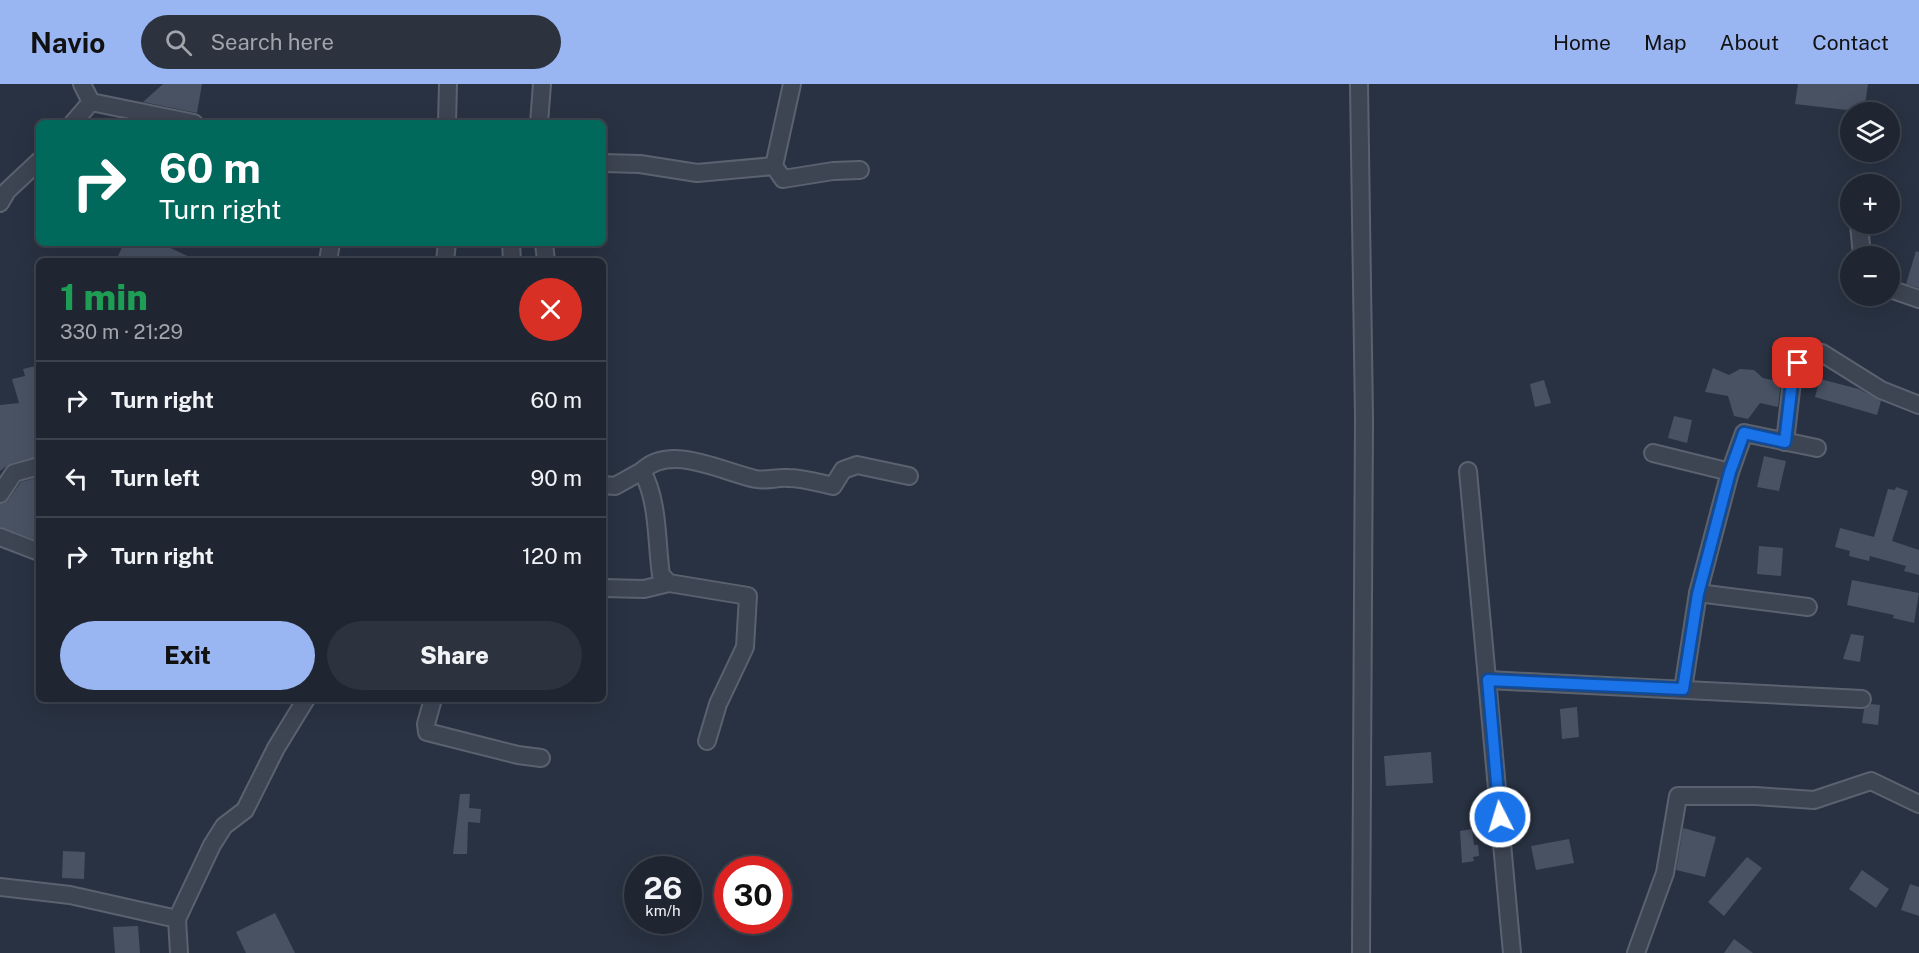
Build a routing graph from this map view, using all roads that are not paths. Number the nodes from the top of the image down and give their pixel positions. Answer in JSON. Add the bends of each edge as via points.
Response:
{"nodes":[{"id":1,"x":82,"y":84,"type":"edge"},
{"id":2,"x":448,"y":84,"type":"edge"},
{"id":3,"x":542,"y":84,"type":"edge"},
{"id":4,"x":792,"y":84,"type":"edge"},
{"id":5,"x":1359,"y":84,"type":"edge"},
{"id":6,"x":91,"y":102,"type":"junction"},
{"id":7,"x":76,"y":120,"type":"edge"},
{"id":8,"x":180,"y":120,"type":"edge"},
{"id":9,"x":447,"y":120,"type":"edge"},
{"id":10,"x":539,"y":120,"type":"edge"},
{"id":11,"x":606,"y":163,"type":"edge"},
{"id":12,"x":36,"y":164,"type":"edge"},
{"id":13,"x":774,"y":166,"type":"junction"},
{"id":14,"x":860,"y":170,"type":"dead end"},
{"id":15,"x":0,"y":203,"type":"edge"},
{"id":16,"x":1900,"y":292,"type":"edge"},
{"id":17,"x":1919,"y":299,"type":"edge"},
{"id":18,"x":1919,"y":405,"type":"edge"},
{"id":19,"x":1785,"y":442,"type":"junction"},
{"id":20,"x":1817,"y":448,"type":"dead end"},
{"id":21,"x":1653,"y":453,"type":"dead end"},
{"id":22,"x":36,"y":467,"type":"edge"},
{"id":23,"x":642,"y":471,"type":"junction"},
{"id":24,"x":1468,"y":471,"type":"dead end"},
{"id":25,"x":1730,"y":472,"type":"junction"},
{"id":26,"x":909,"y":476,"type":"dead end"},
{"id":27,"x":606,"y":485,"type":"edge"},
{"id":28,"x":0,"y":494,"type":"edge"},
{"id":29,"x":0,"y":537,"type":"edge"},
{"id":30,"x":36,"y":551,"type":"edge"},
{"id":31,"x":669,"y":583,"type":"junction"},
{"id":32,"x":606,"y":588,"type":"edge"},
{"id":33,"x":1698,"y":594,"type":"junction"},
{"id":34,"x":1808,"y":607,"type":"dead end"},
{"id":35,"x":1488,"y":680,"type":"junction"},
{"id":36,"x":1683,"y":689,"type":"junction"},
{"id":37,"x":1862,"y":699,"type":"dead end"},
{"id":38,"x":304,"y":702,"type":"edge"},
{"id":39,"x":432,"y":702,"type":"edge"},
{"id":40,"x":707,"y":741,"type":"dead end"},
{"id":41,"x":541,"y":758,"type":"dead end"},
{"id":42,"x":1919,"y":804,"type":"edge"},
{"id":43,"x":0,"y":886,"type":"edge"},
{"id":44,"x":177,"y":919,"type":"junction"},
{"id":45,"x":180,"y":953,"type":"edge"},
{"id":46,"x":1361,"y":953,"type":"edge"},
{"id":47,"x":1512,"y":953,"type":"edge"},
{"id":48,"x":1636,"y":953,"type":"edge"}],
"edges":[{"from":1,"to":6,"type":"street"},
{"from":2,"to":9,"type":"street"},
{"from":3,"to":10,"type":"street"},
{"from":4,"to":13,"type":"street"},
{"from":5,"to":46,"type":"street","via":[[1364,418]]},
{"from":6,"to":7,"type":"street"},
{"from":6,"to":8,"type":"street"},
{"from":11,"to":13,"type":"street","via":[[697,173]]},
{"from":12,"to":15,"type":"street"},
{"from":13,"to":14,"type":"street","via":[[783,179]]},
{"from":16,"to":17,"type":"street"},
{"from":18,"to":19,"type":"street","via":[[1881,390],[1815,352],[1798,363],[1793,373]]},
{"from":19,"to":20,"type":"street"},
{"from":19,"to":25,"type":"street","via":[[1744,433]]},
{"from":21,"to":25,"type":"street"},
{"from":22,"to":28,"type":"street","via":[[14,473]]},
{"from":23,"to":26,"type":"street","via":[[651,463],[667,460],[691,461],[758,479],[787,478],[833,486],[843,470],[857,465]]},
{"from":23,"to":27,"type":"street","via":[[615,486]]},
{"from":23,"to":31,"type":"street","via":[[653,503],[661,575]]},
{"from":24,"to":35,"type":"street"},
{"from":25,"to":33,"type":"street"},
{"from":29,"to":30,"type":"street"},
{"from":31,"to":32,"type":"street","via":[[644,590]]},
{"from":31,"to":40,"type":"street","via":[[748,596],[745,646],[718,704]]},
{"from":33,"to":34,"type":"street"},
{"from":33,"to":36,"type":"street"},
{"from":35,"to":36,"type":"street"},
{"from":35,"to":47,"type":"street"},
{"from":36,"to":37,"type":"street"},
{"from":38,"to":44,"type":"street","via":[[244,810],[224,826],[212,844]]},
{"from":39,"to":41,"type":"street","via":[[427,732]]},
{"from":42,"to":48,"type":"street","via":[[1871,781],[1814,800],[1678,796],[1665,873]]},
{"from":43,"to":44,"type":"street","via":[[70,895]]},
{"from":44,"to":45,"type":"street"}]}
